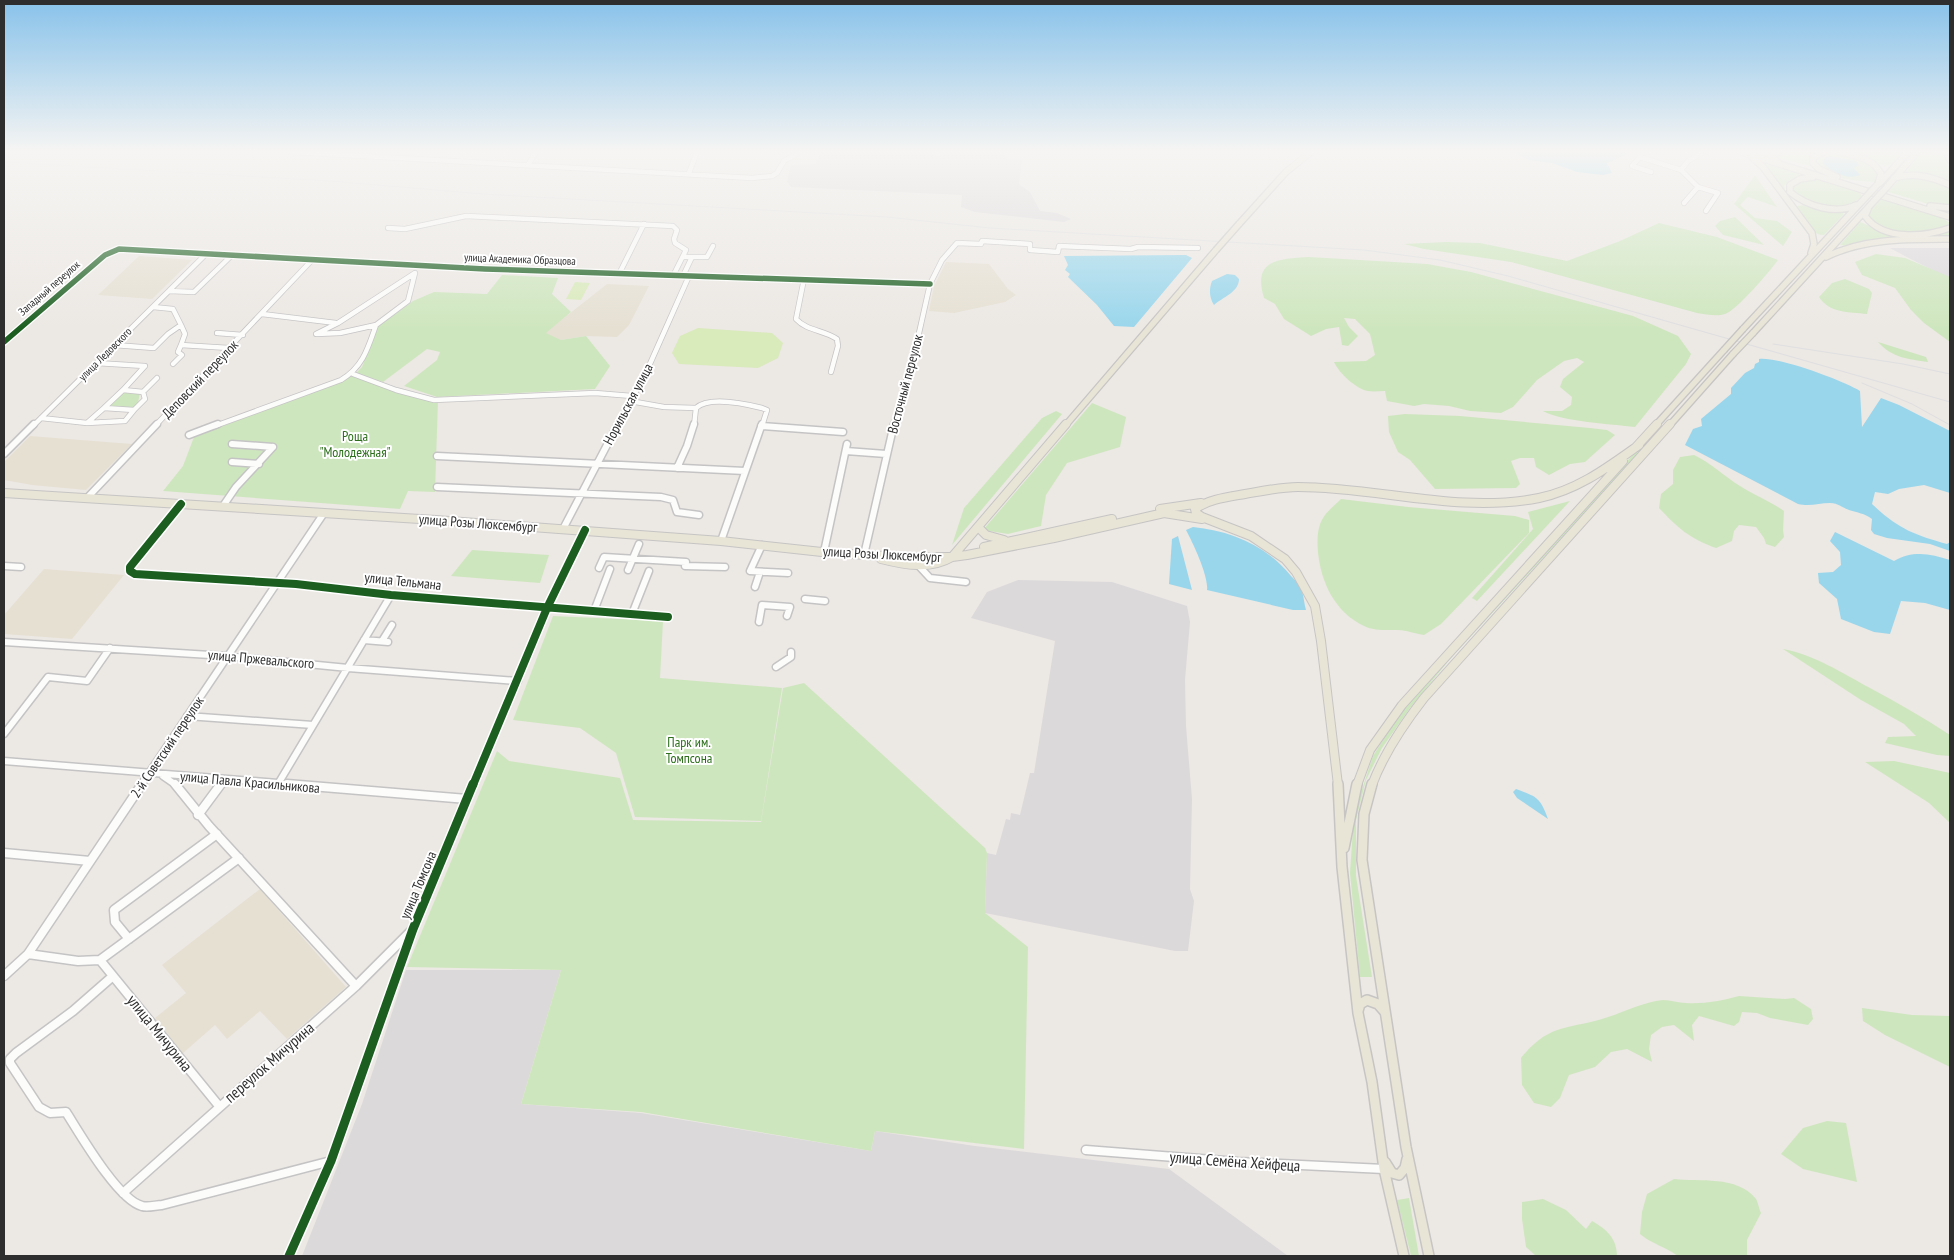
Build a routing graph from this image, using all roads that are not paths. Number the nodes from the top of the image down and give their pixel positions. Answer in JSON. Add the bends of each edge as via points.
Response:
{"nodes":[{"id":1,"x":1252,"y":211,"type":"edge"},
{"id":2,"x":1795,"y":211,"type":"edge"},
{"id":3,"x":1853,"y":211,"type":"edge"},
{"id":4,"x":1864,"y":211,"type":"edge"},
{"id":5,"x":1868,"y":211,"type":"edge"},
{"id":6,"x":1931,"y":211,"type":"edge"},
{"id":7,"x":1936,"y":211,"type":"edge"},
{"id":8,"x":1950,"y":217,"type":"edge"},
{"id":9,"x":644,"y":224,"type":"junction"},
{"id":10,"x":388,"y":228,"type":"dead end"},
{"id":11,"x":1950,"y":228,"type":"edge"},
{"id":12,"x":1950,"y":239,"type":"edge"},
{"id":13,"x":713,"y":246,"type":"dead end"},
{"id":14,"x":1198,"y":248,"type":"dead end"},
{"id":15,"x":110,"y":252,"type":"joint"},
{"id":16,"x":206,"y":254,"type":"junction"},
{"id":17,"x":231,"y":256,"type":"junction"},
{"id":18,"x":683,"y":257,"type":"junction"},
{"id":19,"x":692,"y":257,"type":"junction"},
{"id":20,"x":312,"y":260,"type":"junction"},
{"id":21,"x":1804,"y":262,"type":"junction"},
{"id":22,"x":420,"y":265,"type":"junction"},
{"id":23,"x":1814,"y":266,"type":"junction"},
{"id":24,"x":415,"y":273,"type":"junction"},
{"id":25,"x":619,"y":274,"type":"junction"},
{"id":26,"x":673,"y":276,"type":"junction"},
{"id":27,"x":686,"y":276,"type":"junction"},
{"id":28,"x":804,"y":279,"type":"junction"},
{"id":29,"x":930,"y":284,"type":"junction"},
{"id":30,"x":168,"y":291,"type":"junction"},
{"id":31,"x":153,"y":307,"type":"junction"},
{"id":32,"x":262,"y":314,"type":"junction"},
{"id":33,"x":338,"y":323,"type":"junction"},
{"id":34,"x":182,"y":325,"type":"junction"},
{"id":35,"x":376,"y":325,"type":"junction"},
{"id":36,"x":217,"y":333,"type":"dead end"},
{"id":37,"x":243,"y":334,"type":"junction"},
{"id":38,"x":4,"y":342,"type":"edge"},
{"id":39,"x":114,"y":345,"type":"junction"},
{"id":40,"x":181,"y":345,"type":"junction"},
{"id":41,"x":228,"y":348,"type":"junction"},
{"id":42,"x":96,"y":363,"type":"junction"},
{"id":43,"x":173,"y":364,"type":"dead end"},
{"id":44,"x":831,"y":372,"type":"dead end"},
{"id":45,"x":353,"y":374,"type":"junction"},
{"id":46,"x":157,"y":378,"type":"dead end"},
{"id":47,"x":123,"y":390,"type":"junction"},
{"id":48,"x":143,"y":392,"type":"junction"},
{"id":49,"x":631,"y":399,"type":"junction"},
{"id":50,"x":104,"y":408,"type":"junction"},
{"id":51,"x":696,"y":408,"type":"junction"},
{"id":52,"x":134,"y":410,"type":"junction"},
{"id":53,"x":41,"y":418,"type":"junction"},
{"id":54,"x":87,"y":423,"type":"junction"},
{"id":55,"x":761,"y":426,"type":"junction"},
{"id":56,"x":843,"y":432,"type":"dead end"},
{"id":57,"x":189,"y":435,"type":"dead end"},
{"id":58,"x":232,"y":444,"type":"dead end"},
{"id":59,"x":847,"y":444,"type":"dead end"},
{"id":60,"x":1639,"y":445,"type":"junction"},
{"id":61,"x":846,"y":451,"type":"junction"},
{"id":62,"x":4,"y":454,"type":"edge"},
{"id":63,"x":886,"y":454,"type":"junction"},
{"id":64,"x":437,"y":456,"type":"dead end"},
{"id":65,"x":232,"y":462,"type":"dead end"},
{"id":66,"x":596,"y":463,"type":"junction"},
{"id":67,"x":259,"y":464,"type":"junction"},
{"id":68,"x":677,"y":468,"type":"junction"},
{"id":69,"x":745,"y":472,"type":"junction"},
{"id":70,"x":437,"y":487,"type":"dead end"},
{"id":71,"x":4,"y":493,"type":"edge"},
{"id":72,"x":580,"y":494,"type":"junction"},
{"id":73,"x":88,"y":497,"type":"junction"},
{"id":74,"x":1208,"y":502,"type":"junction"},
{"id":75,"x":181,"y":504,"type":"junction"},
{"id":76,"x":223,"y":506,"type":"junction"},
{"id":77,"x":324,"y":513,"type":"junction"},
{"id":78,"x":699,"y":515,"type":"dead end"},
{"id":79,"x":1138,"y":516,"type":"junction"},
{"id":80,"x":1213,"y":521,"type":"junction"},
{"id":81,"x":978,"y":527,"type":"junction"},
{"id":82,"x":562,"y":529,"type":"junction"},
{"id":83,"x":585,"y":530,"type":"junction"},
{"id":84,"x":1053,"y":535,"type":"junction"},
{"id":85,"x":721,"y":540,"type":"junction"},
{"id":86,"x":1011,"y":540,"type":"junction"},
{"id":87,"x":639,"y":544,"type":"dead end"},
{"id":88,"x":762,"y":545,"type":"junction"},
{"id":89,"x":824,"y":552,"type":"junction"},
{"id":90,"x":864,"y":555,"type":"junction"},
{"id":91,"x":952,"y":557,"type":"junction"},
{"id":92,"x":633,"y":559,"type":"junction"},
{"id":93,"x":918,"y":565,"type":"junction"},
{"id":94,"x":4,"y":566,"type":"edge"},
{"id":95,"x":725,"y":567,"type":"dead end"},
{"id":96,"x":21,"y":568,"type":"dead end"},
{"id":97,"x":599,"y":568,"type":"dead end"},
{"id":98,"x":610,"y":569,"type":"dead end"},
{"id":99,"x":628,"y":570,"type":"dead end"},
{"id":100,"x":649,"y":571,"type":"dead end"},
{"id":101,"x":760,"y":572,"type":"junction"},
{"id":102,"x":788,"y":573,"type":"dead end"},
{"id":103,"x":966,"y":582,"type":"dead end"},
{"id":104,"x":276,"y":583,"type":"junction"},
{"id":105,"x":755,"y":587,"type":"dead end"},
{"id":106,"x":391,"y":595,"type":"junction"},
{"id":107,"x":805,"y":599,"type":"dead end"},
{"id":108,"x":825,"y":601,"type":"dead end"},
{"id":109,"x":547,"y":608,"type":"junction"},
{"id":110,"x":594,"y":611,"type":"junction"},
{"id":111,"x":632,"y":614,"type":"junction"},
{"id":112,"x":788,"y":616,"type":"dead end"},
{"id":113,"x":668,"y":617,"type":"dead end"},
{"id":114,"x":759,"y":622,"type":"dead end"},
{"id":115,"x":392,"y":625,"type":"dead end"},
{"id":116,"x":364,"y":640,"type":"junction"},
{"id":117,"x":4,"y":642,"type":"edge"},
{"id":118,"x":110,"y":648,"type":"junction"},
{"id":119,"x":791,"y":652,"type":"dead end"},
{"id":120,"x":226,"y":656,"type":"junction"},
{"id":121,"x":776,"y":667,"type":"dead end"},
{"id":122,"x":348,"y":668,"type":"junction"},
{"id":123,"x":518,"y":681,"type":"junction"},
{"id":124,"x":187,"y":716,"type":"junction"},
{"id":125,"x":313,"y":725,"type":"junction"},
{"id":126,"x":4,"y":734,"type":"edge"},
{"id":127,"x":4,"y":761,"type":"edge"},
{"id":128,"x":149,"y":774,"type":"junction"},
{"id":129,"x":160,"y":774,"type":"junction"},
{"id":130,"x":224,"y":780,"type":"junction"},
{"id":131,"x":278,"y":784,"type":"junction"},
{"id":132,"x":467,"y":799,"type":"junction"},
{"id":133,"x":198,"y":814,"type":"junction"},
{"id":134,"x":217,"y":834,"type":"junction"},
{"id":135,"x":4,"y":853,"type":"edge"},
{"id":136,"x":239,"y":858,"type":"junction"},
{"id":137,"x":90,"y":861,"type":"junction"},
{"id":138,"x":1342,"y":867,"type":"junction"},
{"id":139,"x":413,"y":929,"type":"junction"},
{"id":140,"x":129,"y":939,"type":"junction"},
{"id":141,"x":28,"y":954,"type":"junction"},
{"id":142,"x":100,"y":960,"type":"junction"},
{"id":143,"x":4,"y":976,"type":"edge"},
{"id":144,"x":113,"y":976,"type":"junction"},
{"id":145,"x":356,"y":986,"type":"junction"},
{"id":146,"x":1358,"y":1012,"type":"junction"},
{"id":147,"x":1387,"y":1015,"type":"junction"},
{"id":148,"x":219,"y":1106,"type":"junction"},
{"id":149,"x":1406,"y":1147,"type":"junction"},
{"id":150,"x":1380,"y":1148,"type":"junction"},
{"id":151,"x":1086,"y":1150,"type":"dead end"},
{"id":152,"x":331,"y":1161,"type":"junction"},
{"id":153,"x":1384,"y":1169,"type":"junction"},
{"id":154,"x":122,"y":1193,"type":"junction"},
{"id":155,"x":289,"y":1256,"type":"edge"},
{"id":156,"x":1404,"y":1256,"type":"edge"},
{"id":157,"x":1429,"y":1256,"type":"edge"}],
"edges":[{"from":1,"to":81,"type":"main road","bridge":true},
{"from":2,"to":21,"type":"main road","via":[[1812,233],[1814,248]]},
{"from":3,"to":21,"type":"main road"},
{"from":4,"to":23,"type":"main road"},
{"from":5,"to":11,"type":"main road","via":[[1865,216],[1869,223],[1899,234],[1938,232]]},
{"from":6,"to":8,"type":"main road"},
{"from":7,"to":8,"type":"main road"},
{"from":9,"to":10,"type":"street","via":[[466,216],[405,229]]},
{"from":9,"to":18,"type":"street","via":[[673,226],[677,230],[675,243],[685,248]]},
{"from":9,"to":25,"type":"street"},
{"from":12,"to":23,"type":"main road","via":[[1844,249]]},
{"from":13,"to":19,"type":"street","via":[[707,257]]},
{"from":14,"to":29,"type":"street","name":"Восточный переулок","via":[[1059,246],[1058,252],[1030,250],[1030,244],[957,243],[942,260]]},
{"from":15,"to":16,"type":"street","name":"улица Академика Образцова","via":[[119,249]]},
{"from":15,"to":38,"type":"street","name":"Западный переулок"},
{"from":16,"to":17,"type":"street","name":"улица Академика Образцова"},
{"from":16,"to":30,"type":"street","name":"улица Ледовского"},
{"from":17,"to":20,"type":"street","name":"улица Академика Образцова"},
{"from":17,"to":30,"type":"street","via":[[194,292]]},
{"from":18,"to":19,"type":"street"},
{"from":18,"to":26,"type":"street"},
{"from":19,"to":27,"type":"street","name":"Норильская улица"},
{"from":20,"to":22,"type":"street","name":"улица Академика Образцова"},
{"from":20,"to":32,"type":"street","name":"Деповский переулок"},
{"from":21,"to":60,"type":"main road","bridge":true},
{"from":22,"to":24,"type":"street"},
{"from":22,"to":25,"type":"street","name":"улица Академика Образцова"},
{"from":23,"to":147,"type":"main road","bridge":true,"via":[[1436,683],[1402,724],[1382,758],[1369,793],[1362,848]]},
{"from":24,"to":33,"type":"street"},
{"from":24,"to":35,"type":"street","via":[[408,301]]},
{"from":25,"to":26,"type":"street","name":"улица Академика Образцова"},
{"from":26,"to":27,"type":"street","name":"улица Академика Образцова"},
{"from":27,"to":28,"type":"street","name":"улица Академика Образцова"},
{"from":27,"to":49,"type":"street","name":"Норильская улица","via":[[649,366]]},
{"from":28,"to":29,"type":"street","name":"улица Академика Образцова"},
{"from":28,"to":44,"type":"street","via":[[796,318],[803,326],[837,339]]},
{"from":29,"to":63,"type":"street","name":"Восточный переулок","via":[[918,342]]},
{"from":30,"to":31,"type":"street","name":"улица Ледовского"},
{"from":31,"to":34,"type":"street","via":[[173,309]]},
{"from":31,"to":39,"type":"street","name":"улица Ледовского"},
{"from":32,"to":33,"type":"street"},
{"from":32,"to":37,"type":"street","name":"Деповский переулок"},
{"from":33,"to":35,"type":"street","via":[[316,334],[340,333]]},
{"from":34,"to":39,"type":"street","via":[[154,348]]},
{"from":34,"to":40,"type":"street","via":[[186,334]]},
{"from":35,"to":45,"type":"street","via":[[360,368]]},
{"from":36,"to":37,"type":"street"},
{"from":37,"to":41,"type":"street","name":"Деповский переулок"},
{"from":39,"to":42,"type":"street","name":"улица Ледовского"},
{"from":40,"to":41,"type":"street"},
{"from":40,"to":43,"type":"street","via":[[178,352],[182,355]]},
{"from":41,"to":73,"type":"street","name":"Деповский переулок"},
{"from":42,"to":47,"type":"street","via":[[145,366]]},
{"from":42,"to":53,"type":"street","name":"улица Ледовского"},
{"from":45,"to":49,"type":"street","via":[[434,400],[596,393]]},
{"from":45,"to":57,"type":"street"},
{"from":46,"to":48,"type":"street"},
{"from":47,"to":48,"type":"street"},
{"from":47,"to":50,"type":"street"},
{"from":48,"to":52,"type":"street","via":[[145,399]]},
{"from":49,"to":51,"type":"street","via":[[664,408]]},
{"from":49,"to":66,"type":"street","name":"Норильская улица"},
{"from":50,"to":52,"type":"street"},
{"from":50,"to":54,"type":"street"},
{"from":51,"to":55,"type":"street","via":[[703,403],[762,406],[767,410]]},
{"from":51,"to":68,"type":"street","via":[[692,438]]},
{"from":52,"to":54,"type":"street","via":[[125,421]]},
{"from":53,"to":54,"type":"street"},
{"from":53,"to":62,"type":"street","name":"улица Ледовского"},
{"from":55,"to":56,"type":"street"},
{"from":55,"to":69,"type":"street"},
{"from":58,"to":67,"type":"street","via":[[273,447]]},
{"from":59,"to":61,"type":"street"},
{"from":60,"to":74,"type":"main road","name":"улица Розы Люксембург","via":[[1580,484],[1530,499],[1468,502],[1297,487]]},
{"from":60,"to":138,"type":"main road","via":[[1391,718],[1370,750],[1356,786]]},
{"from":61,"to":63,"type":"street"},
{"from":61,"to":89,"type":"street"},
{"from":63,"to":90,"type":"street","name":"Восточный переулок"},
{"from":64,"to":66,"type":"street"},
{"from":65,"to":67,"type":"street"},
{"from":66,"to":68,"type":"street"},
{"from":66,"to":72,"type":"street","name":"Норильская улица"},
{"from":67,"to":76,"type":"street"},
{"from":68,"to":69,"type":"street"},
{"from":69,"to":85,"type":"street"},
{"from":70,"to":72,"type":"street"},
{"from":71,"to":73,"type":"main road","name":"улица Розы Люксембург"},
{"from":72,"to":78,"type":"street","via":[[670,498],[677,512]]},
{"from":72,"to":82,"type":"street","name":"Норильская улица"},
{"from":73,"to":75,"type":"main road","name":"улица Розы Люксембург"},
{"from":74,"to":79,"type":"main road","name":"улица Розы Люксембург"},
{"from":74,"to":80,"type":"main road","via":[[1198,505],[1195,511]]},
{"from":75,"to":76,"type":"main road","name":"улица Розы Люксембург"},
{"from":75,"to":104,"type":"street","name":"улица Тельмана","via":[[130,571]]},
{"from":76,"to":77,"type":"main road","name":"улица Розы Люксембург"},
{"from":77,"to":82,"type":"main road","name":"улица Розы Люксембург"},
{"from":77,"to":104,"type":"street","name":"2-й Советский переулок"},
{"from":79,"to":80,"type":"main road","name":"улица Розы Люксембург","via":[[1169,513]]},
{"from":79,"to":84,"type":"main road","name":"улица Розы Люксембург"},
{"from":80,"to":138,"type":"main road","via":[[1251,536],[1285,559],[1315,606],[1336,771]]},
{"from":81,"to":86,"type":"main road","via":[[991,537]]},
{"from":81,"to":91,"type":"main road"},
{"from":82,"to":83,"type":"main road","name":"улица Розы Люксембург"},
{"from":83,"to":85,"type":"main road","name":"улица Розы Люксембург"},
{"from":83,"to":109,"type":"street","name":"улица Томсона"},
{"from":84,"to":86,"type":"main road","name":"улица Розы Люксембург"},
{"from":84,"to":91,"type":"main road","name":"улица Розы Люксембург"},
{"from":85,"to":88,"type":"main road","name":"улица Розы Люксембург"},
{"from":86,"to":91,"type":"main road","name":"улица Розы Люксембург"},
{"from":87,"to":92,"type":"street"},
{"from":88,"to":89,"type":"main road","name":"улица Розы Люксембург"},
{"from":88,"to":101,"type":"street","via":[[750,571]]},
{"from":89,"to":90,"type":"main road","name":"улица Розы Люксембург"},
{"from":90,"to":91,"type":"main road","name":"улица Розы Люксембург"},
{"from":90,"to":93,"type":"main road"},
{"from":91,"to":93,"type":"main road","via":[[942,563]]},
{"from":92,"to":95,"type":"street"},
{"from":92,"to":97,"type":"street","via":[[604,557]]},
{"from":92,"to":99,"type":"street"},
{"from":93,"to":103,"type":"street","via":[[930,578]]},
{"from":94,"to":96,"type":"street"},
{"from":98,"to":110,"type":"street"},
{"from":100,"to":111,"type":"street"},
{"from":101,"to":102,"type":"street"},
{"from":101,"to":105,"type":"street"},
{"from":104,"to":106,"type":"street","name":"улица Тельмана"},
{"from":104,"to":120,"type":"street","name":"2-й Советский переулок"},
{"from":106,"to":109,"type":"street","name":"улица Тельмана"},
{"from":106,"to":116,"type":"street"},
{"from":107,"to":108,"type":"street"},
{"from":109,"to":110,"type":"street","name":"улица Тельмана"},
{"from":109,"to":123,"type":"street","name":"улица Томсона"},
{"from":110,"to":111,"type":"street","name":"улица Тельмана"},
{"from":111,"to":113,"type":"street","name":"улица Тельмана"},
{"from":112,"to":114,"type":"street","via":[[790,607],[762,606]]},
{"from":115,"to":116,"type":"street","via":[[385,642]]},
{"from":116,"to":122,"type":"street"},
{"from":117,"to":118,"type":"street","name":"улица Пржевальского"},
{"from":118,"to":120,"type":"street","name":"улица Пржевальского"},
{"from":118,"to":126,"type":"street","via":[[87,680],[48,677]]},
{"from":119,"to":121,"type":"street","via":[[791,658]]},
{"from":120,"to":122,"type":"street","name":"улица Пржевальского"},
{"from":120,"to":124,"type":"street","name":"2-й Советский переулок"},
{"from":122,"to":123,"type":"street","name":"улица Пржевальского"},
{"from":122,"to":125,"type":"street"},
{"from":123,"to":132,"type":"street","name":"улица Томсона"},
{"from":124,"to":125,"type":"street"},
{"from":124,"to":128,"type":"street","name":"2-й Советский переулок"},
{"from":125,"to":131,"type":"street"},
{"from":127,"to":128,"type":"street","name":"улица Павла Красильникова"},
{"from":128,"to":129,"type":"street","name":"улица Павла Красильникова"},
{"from":128,"to":137,"type":"street","name":"2-й Советский переулок"},
{"from":129,"to":130,"type":"street","name":"улица Павла Красильникова"},
{"from":129,"to":133,"type":"street","via":[[173,781]]},
{"from":130,"to":131,"type":"street","name":"улица Павла Красильникова"},
{"from":130,"to":133,"type":"street"},
{"from":131,"to":132,"type":"street","name":"улица Павла Красильникова"},
{"from":132,"to":139,"type":"street","name":"улица Томсона"},
{"from":133,"to":134,"type":"street"},
{"from":134,"to":136,"type":"street"},
{"from":134,"to":140,"type":"street","via":[[114,910],[113,920]]},
{"from":135,"to":137,"type":"street"},
{"from":136,"to":140,"type":"street"},
{"from":136,"to":145,"type":"street"},
{"from":137,"to":141,"type":"street","name":"2-й Советский переулок"},
{"from":138,"to":146,"type":"main road"},
{"from":139,"to":145,"type":"street","name":"переулок Мичурина"},
{"from":139,"to":152,"type":"street","name":"улица Томсона"},
{"from":140,"to":142,"type":"street"},
{"from":141,"to":142,"type":"street","via":[[78,961]]},
{"from":141,"to":143,"type":"street","name":"2-й Советский переулок"},
{"from":142,"to":144,"type":"street","name":"улица Мичурина"},
{"from":144,"to":148,"type":"street","name":"улица Мичурина"},
{"from":144,"to":154,"type":"street","via":[[73,1012],[16,1053],[10,1063],[39,1107],[50,1113],[66,1112]]},
{"from":145,"to":148,"type":"street","name":"переулок Мичурина"},
{"from":146,"to":147,"type":"main road","via":[[1360,1004],[1367,1000],[1378,1004]]},
{"from":146,"to":150,"type":"main road","via":[[1372,1082]]},
{"from":147,"to":149,"type":"main road"},
{"from":148,"to":154,"type":"street","name":"переулок Мичурина"},
{"from":149,"to":150,"type":"main road","via":[[1406,1166],[1399,1175],[1390,1170]]},
{"from":149,"to":157,"type":"main road"},
{"from":150,"to":153,"type":"main road"},
{"from":151,"to":153,"type":"street","name":"улица Семёна Хейфеца"},
{"from":152,"to":154,"type":"street","via":[[162,1205],[141,1206]]},
{"from":152,"to":155,"type":"street","name":"улица Томсона"},
{"from":153,"to":156,"type":"main road"}]}
